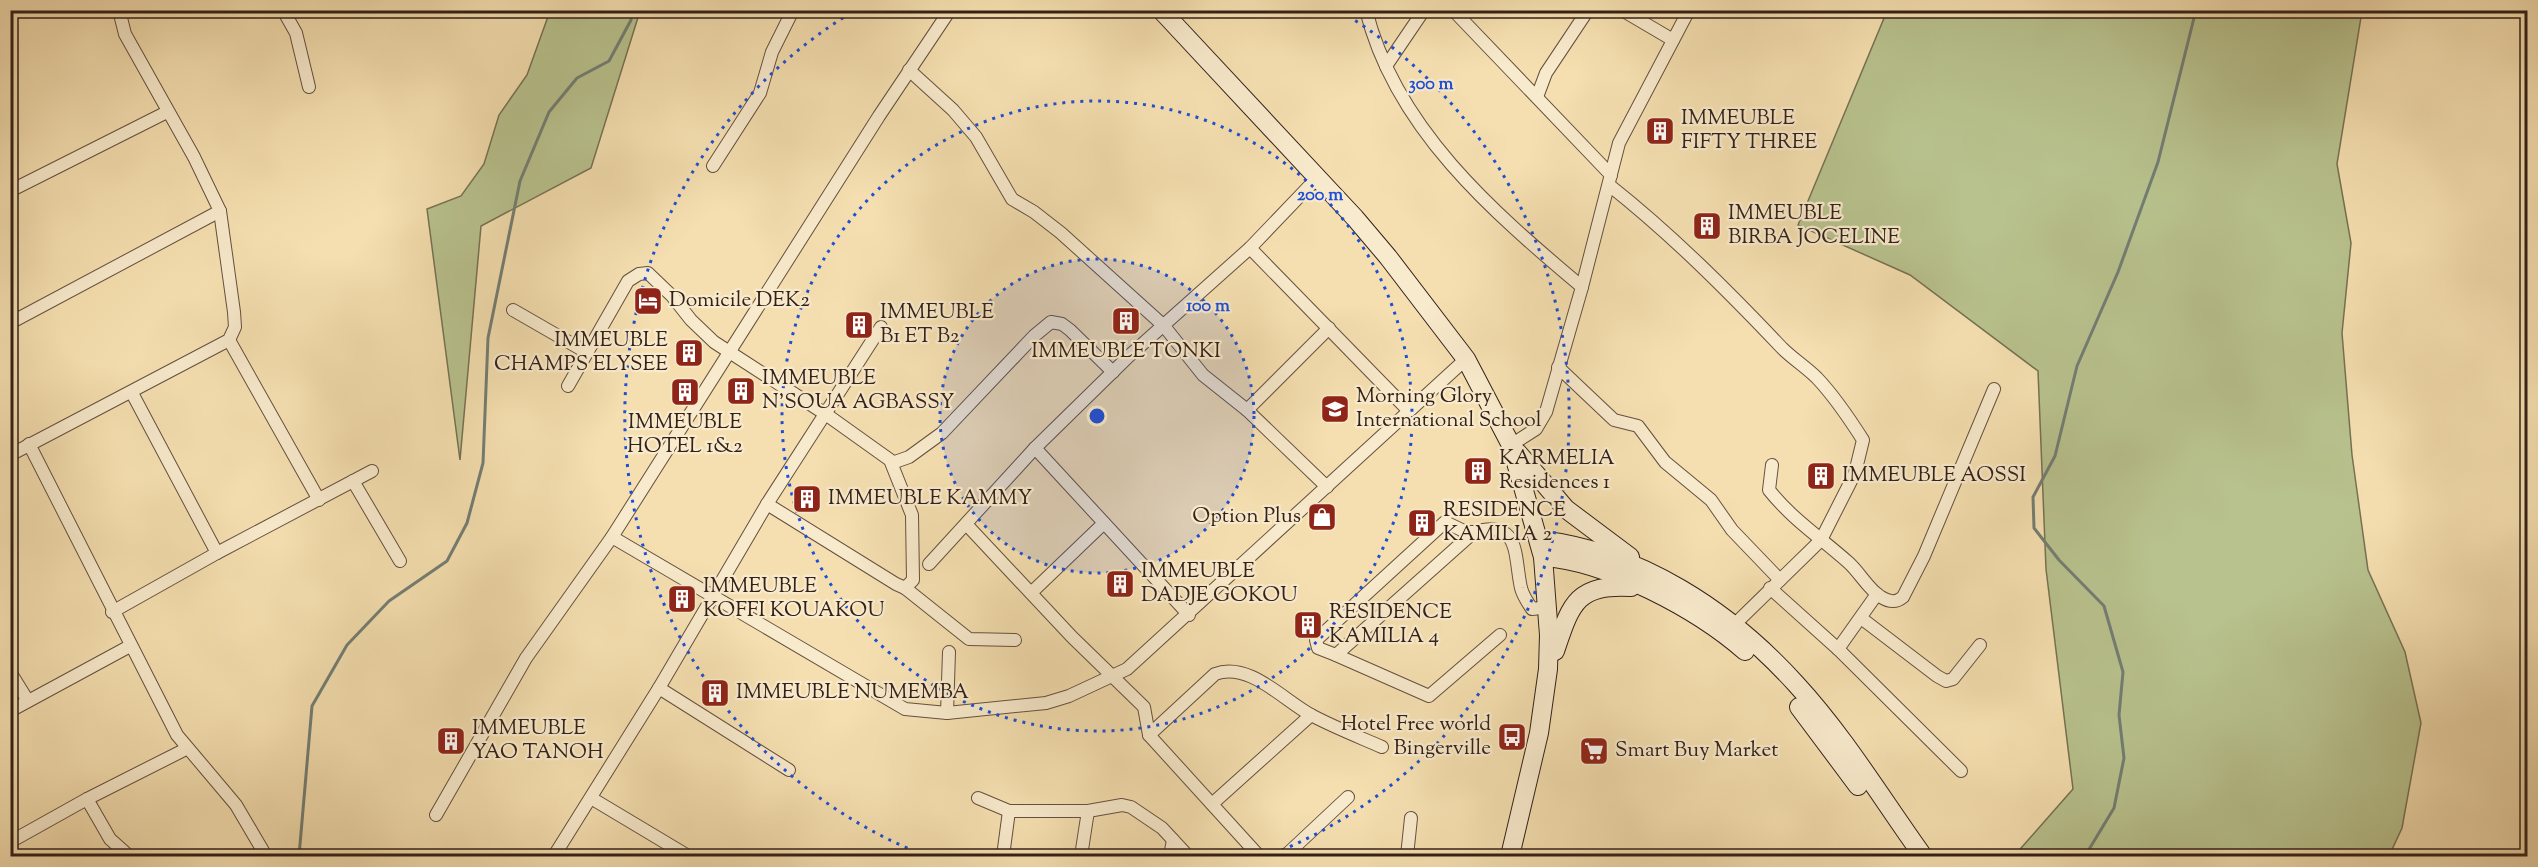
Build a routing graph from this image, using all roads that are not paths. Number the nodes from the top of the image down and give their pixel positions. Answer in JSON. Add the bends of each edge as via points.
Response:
{"nodes":[{"id":1,"x":119,"y":10,"type":"edge"},
{"id":2,"x":283,"y":10,"type":"edge"},
{"id":3,"x":793,"y":10,"type":"edge"},
{"id":4,"x":950,"y":10,"type":"edge"},
{"id":5,"x":1161,"y":10,"type":"edge"},
{"id":6,"x":1366,"y":10,"type":"edge"},
{"id":7,"x":1424,"y":10,"type":"edge"},
{"id":8,"x":1453,"y":10,"type":"edge"},
{"id":9,"x":1588,"y":10,"type":"edge"},
{"id":10,"x":1622,"y":10,"type":"edge"},
{"id":11,"x":1689,"y":10,"type":"edge"},
{"id":12,"x":1673,"y":40,"type":"junction"},
{"id":13,"x":1386,"y":66,"type":"junction"},
{"id":14,"x":909,"y":70,"type":"junction"},
{"id":15,"x":309,"y":87,"type":"dead end"},
{"id":16,"x":1537,"y":97,"type":"junction"},
{"id":17,"x":167,"y":112,"type":"junction"},
{"id":18,"x":713,"y":166,"type":"dead end"},
{"id":19,"x":1317,"y":177,"type":"junction"},
{"id":20,"x":1610,"y":180,"type":"junction"},
{"id":21,"x":10,"y":191,"type":"edge"},
{"id":22,"x":220,"y":211,"type":"junction"},
{"id":23,"x":1250,"y":248,"type":"junction"},
{"id":24,"x":1582,"y":287,"type":"junction"},
{"id":25,"x":513,"y":310,"type":"dead end"},
{"id":26,"x":10,"y":323,"type":"edge"},
{"id":27,"x":881,"y":327,"type":"dead end"},
{"id":28,"x":1164,"y":327,"type":"junction"},
{"id":29,"x":1329,"y":328,"type":"junction"},
{"id":30,"x":229,"y":340,"type":"junction"},
{"id":31,"x":586,"y":352,"type":"junction"},
{"id":32,"x":729,"y":353,"type":"junction"},
{"id":33,"x":1466,"y":359,"type":"junction"},
{"id":34,"x":1558,"y":367,"type":"junction"},
{"id":35,"x":1113,"y":372,"type":"junction"},
{"id":36,"x":568,"y":387,"type":"dead end"},
{"id":37,"x":1994,"y":389,"type":"dead end"},
{"id":38,"x":132,"y":393,"type":"junction"},
{"id":39,"x":1247,"y":410,"type":"junction"},
{"id":40,"x":1408,"y":410,"type":"junction"},
{"id":41,"x":827,"y":415,"type":"junction"},
{"id":42,"x":29,"y":444,"type":"junction"},
{"id":43,"x":1511,"y":445,"type":"junction"},
{"id":44,"x":1035,"y":448,"type":"junction"},
{"id":45,"x":10,"y":455,"type":"edge"},
{"id":46,"x":892,"y":463,"type":"junction"},
{"id":47,"x":1772,"y":465,"type":"dead end"},
{"id":48,"x":372,"y":471,"type":"dead end"},
{"id":49,"x":353,"y":481,"type":"junction"},
{"id":50,"x":1327,"y":487,"type":"junction"},
{"id":51,"x":319,"y":500,"type":"junction"},
{"id":52,"x":767,"y":504,"type":"junction"},
{"id":53,"x":1104,"y":523,"type":"junction"},
{"id":54,"x":966,"y":524,"type":"junction"},
{"id":55,"x":1474,"y":532,"type":"junction"},
{"id":56,"x":612,"y":537,"type":"junction"},
{"id":57,"x":1821,"y":540,"type":"junction"},
{"id":58,"x":1541,"y":549,"type":"junction"},
{"id":59,"x":217,"y":553,"type":"junction"},
{"id":60,"x":400,"y":561,"type":"dead end"},
{"id":61,"x":929,"y":564,"type":"dead end"},
{"id":62,"x":1650,"y":581,"type":"junction"},
{"id":63,"x":1775,"y":584,"type":"junction"},
{"id":64,"x":905,"y":588,"type":"junction"},
{"id":65,"x":1031,"y":593,"type":"junction"},
{"id":66,"x":1877,"y":594,"type":"junction"},
{"id":67,"x":713,"y":597,"type":"junction"},
{"id":68,"x":1548,"y":607,"type":"junction"},
{"id":69,"x":112,"y":612,"type":"junction"},
{"id":70,"x":1189,"y":615,"type":"junction"},
{"id":71,"x":1861,"y":618,"type":"junction"},
{"id":72,"x":1734,"y":625,"type":"junction"},
{"id":73,"x":1500,"y":635,"type":"dead end"},
{"id":74,"x":1015,"y":640,"type":"dead end"},
{"id":75,"x":1980,"y":645,"type":"dead end"},
{"id":76,"x":130,"y":646,"type":"junction"},
{"id":77,"x":1838,"y":649,"type":"junction"},
{"id":78,"x":949,"y":652,"type":"dead end"},
{"id":79,"x":1336,"y":655,"type":"junction"},
{"id":80,"x":1548,"y":669,"type":"junction"},
{"id":81,"x":10,"y":672,"type":"edge"},
{"id":82,"x":1112,"y":677,"type":"junction"},
{"id":83,"x":659,"y":688,"type":"junction"},
{"id":84,"x":28,"y":701,"type":"junction"},
{"id":85,"x":10,"y":711,"type":"edge"},
{"id":86,"x":947,"y":713,"type":"junction"},
{"id":87,"x":1311,"y":716,"type":"junction"},
{"id":88,"x":1149,"y":735,"type":"junction"},
{"id":89,"x":1382,"y":747,"type":"dead end"},
{"id":90,"x":186,"y":749,"type":"junction"},
{"id":91,"x":789,"y":770,"type":"dead end"},
{"id":92,"x":1961,"y":771,"type":"dead end"},
{"id":93,"x":1348,"y":797,"type":"dead end"},
{"id":94,"x":591,"y":798,"type":"junction"},
{"id":95,"x":978,"y":798,"type":"dead end"},
{"id":96,"x":87,"y":799,"type":"junction"},
{"id":97,"x":1212,"y":804,"type":"junction"},
{"id":98,"x":1088,"y":810,"type":"junction"},
{"id":99,"x":1009,"y":811,"type":"junction"},
{"id":100,"x":436,"y":815,"type":"dead end"},
{"id":101,"x":1411,"y":818,"type":"dead end"},
{"id":102,"x":1173,"y":840,"type":"junction"},
{"id":103,"x":10,"y":842,"type":"edge"},
{"id":104,"x":129,"y":856,"type":"edge"},
{"id":105,"x":266,"y":856,"type":"edge"},
{"id":106,"x":554,"y":856,"type":"edge"},
{"id":107,"x":688,"y":856,"type":"edge"},
{"id":108,"x":1003,"y":856,"type":"edge"},
{"id":109,"x":1081,"y":856,"type":"edge"},
{"id":110,"x":1170,"y":856,"type":"edge"},
{"id":111,"x":1188,"y":856,"type":"edge"},
{"id":112,"x":1259,"y":856,"type":"edge"},
{"id":113,"x":1286,"y":856,"type":"edge"},
{"id":114,"x":1407,"y":856,"type":"edge"},
{"id":115,"x":1510,"y":856,"type":"edge"},
{"id":116,"x":1909,"y":856,"type":"edge"},
{"id":117,"x":1923,"y":856,"type":"edge"}],
"edges":[{"from":1,"to":17,"type":"street","via":[[125,34]]},
{"from":2,"to":15,"type":"street","via":[[296,33]]},
{"from":3,"to":18,"type":"street","via":[[772,52],[760,93]]},
{"from":4,"to":14,"type":"street"},
{"from":5,"to":19,"type":"street"},
{"from":6,"to":13,"type":"street","via":[[1373,39]]},
{"from":7,"to":13,"type":"street"},
{"from":8,"to":16,"type":"street"},
{"from":9,"to":16,"type":"street","via":[[1546,73]]},
{"from":10,"to":12,"type":"street"},
{"from":11,"to":12,"type":"street"},
{"from":12,"to":20,"type":"street","via":[[1622,136]]},
{"from":13,"to":24,"type":"street","via":[[1409,110],[1457,170],[1521,235]]},
{"from":14,"to":28,"type":"street","via":[[976,137],[1012,199],[1061,233]]},
{"from":14,"to":32,"type":"street"},
{"from":16,"to":20,"type":"street"},
{"from":17,"to":21,"type":"street"},
{"from":17,"to":22,"type":"street"},
{"from":19,"to":23,"type":"street"},
{"from":19,"to":33,"type":"street","via":[[1388,257]]},
{"from":20,"to":24,"type":"street"},
{"from":20,"to":57,"type":"street","via":[[1815,377],[1858,432],[1863,441],[1855,473]]},
{"from":22,"to":26,"type":"street"},
{"from":22,"to":30,"type":"street","via":[[234,312],[235,327]]},
{"from":23,"to":28,"type":"street"},
{"from":23,"to":29,"type":"street"},
{"from":24,"to":34,"type":"street"},
{"from":25,"to":31,"type":"street"},
{"from":27,"to":41,"type":"street"},
{"from":28,"to":35,"type":"street"},
{"from":28,"to":39,"type":"street","via":[[1203,375]]},
{"from":29,"to":39,"type":"street"},
{"from":29,"to":40,"type":"street"},
{"from":30,"to":38,"type":"street"},
{"from":30,"to":51,"type":"street"},
{"from":31,"to":32,"type":"street","via":[[628,281],[648,273],[691,320]]},
{"from":31,"to":36,"type":"street"},
{"from":32,"to":41,"type":"street"},
{"from":32,"to":56,"type":"street"},
{"from":33,"to":40,"type":"street"},
{"from":33,"to":43,"type":"street"},
{"from":34,"to":43,"type":"street","via":[[1546,412],[1536,429]]},
{"from":34,"to":63,"type":"street","via":[[1614,420],[1638,426],[1665,462],[1711,500]]},
{"from":35,"to":44,"type":"street"},
{"from":35,"to":46,"type":"street","via":[[1070,330],[1051,322],[942,433],[909,457]]},
{"from":37,"to":66,"type":"street","via":[[1903,597],[1892,602]]},
{"from":38,"to":42,"type":"street"},
{"from":38,"to":59,"type":"street"},
{"from":39,"to":50,"type":"street"},
{"from":40,"to":50,"type":"street"},
{"from":41,"to":46,"type":"street","via":[[885,454]]},
{"from":41,"to":52,"type":"street"},
{"from":42,"to":45,"type":"street"},
{"from":42,"to":69,"type":"street"},
{"from":43,"to":58,"type":"street"},
{"from":43,"to":62,"type":"street","via":[[1566,509]]},
{"from":44,"to":53,"type":"street"},
{"from":44,"to":54,"type":"street"},
{"from":46,"to":64,"type":"street","via":[[912,515],[913,580]]},
{"from":47,"to":57,"type":"street","via":[[1769,490],[1788,513]]},
{"from":48,"to":49,"type":"street"},
{"from":49,"to":51,"type":"street"},
{"from":49,"to":60,"type":"street"},
{"from":50,"to":70,"type":"street"},
{"from":51,"to":59,"type":"street"},
{"from":52,"to":64,"type":"street"},
{"from":52,"to":67,"type":"street"},
{"from":53,"to":65,"type":"street"},
{"from":53,"to":70,"type":"street"},
{"from":54,"to":61,"type":"street"},
{"from":54,"to":65,"type":"street"},
{"from":55,"to":68,"type":"street","via":[[1489,528],[1512,539],[1521,588],[1528,602],[1532,609]]},
{"from":55,"to":79,"type":"street"},
{"from":55,"to":79,"type":"street","via":[[1445,522],[1316,640],[1318,648]]},
{"from":56,"to":67,"type":"street"},
{"from":56,"to":100,"type":"street","via":[[526,658]]},
{"from":57,"to":63,"type":"street"},
{"from":57,"to":66,"type":"street"},
{"from":58,"to":62,"type":"street"},
{"from":58,"to":68,"type":"street"},
{"from":59,"to":69,"type":"street"},
{"from":62,"to":72,"type":"street"},
{"from":62,"to":80,"type":"street","via":[[1590,590],[1569,613]]},
{"from":62,"to":116,"type":"street","via":[[1732,639],[1777,681]]},
{"from":63,"to":72,"type":"street"},
{"from":63,"to":77,"type":"street"},
{"from":64,"to":74,"type":"street","via":[[969,639]]},
{"from":65,"to":82,"type":"street"},
{"from":66,"to":71,"type":"street"},
{"from":67,"to":83,"type":"street"},
{"from":67,"to":86,"type":"street","via":[[897,705],[915,711]]},
{"from":68,"to":80,"type":"street"},
{"from":69,"to":76,"type":"street"},
{"from":70,"to":82,"type":"street","via":[[1127,669]]},
{"from":71,"to":75,"type":"street","via":[[1946,681],[1953,679]]},
{"from":71,"to":77,"type":"street"},
{"from":72,"to":117,"type":"street","via":[[1770,656],[1831,727]]},
{"from":73,"to":79,"type":"street","via":[[1429,696]]},
{"from":76,"to":84,"type":"street"},
{"from":76,"to":90,"type":"street"},
{"from":77,"to":92,"type":"street"},
{"from":78,"to":86,"type":"street"},
{"from":80,"to":115,"type":"street","via":[[1539,733]]},
{"from":81,"to":84,"type":"street"},
{"from":82,"to":86,"type":"street","via":[[1052,702]]},
{"from":82,"to":88,"type":"street","via":[[1144,707]]},
{"from":83,"to":91,"type":"street"},
{"from":83,"to":94,"type":"street"},
{"from":84,"to":85,"type":"street"},
{"from":87,"to":88,"type":"street","via":[[1279,692],[1227,670],[1215,674]]},
{"from":87,"to":89,"type":"street"},
{"from":87,"to":97,"type":"street"},
{"from":88,"to":97,"type":"street"},
{"from":90,"to":96,"type":"street"},
{"from":90,"to":105,"type":"street","via":[[236,805]]},
{"from":93,"to":113,"type":"street"},
{"from":94,"to":106,"type":"street"},
{"from":94,"to":107,"type":"street"},
{"from":95,"to":99,"type":"street"},
{"from":96,"to":103,"type":"street"},
{"from":96,"to":104,"type":"street","via":[[110,839]]},
{"from":97,"to":112,"type":"street"},
{"from":98,"to":99,"type":"street"},
{"from":98,"to":102,"type":"street","via":[[1131,807]]},
{"from":98,"to":109,"type":"street"},
{"from":99,"to":108,"type":"street"},
{"from":101,"to":114,"type":"street"},
{"from":102,"to":110,"type":"street"},
{"from":102,"to":111,"type":"street"}]}
